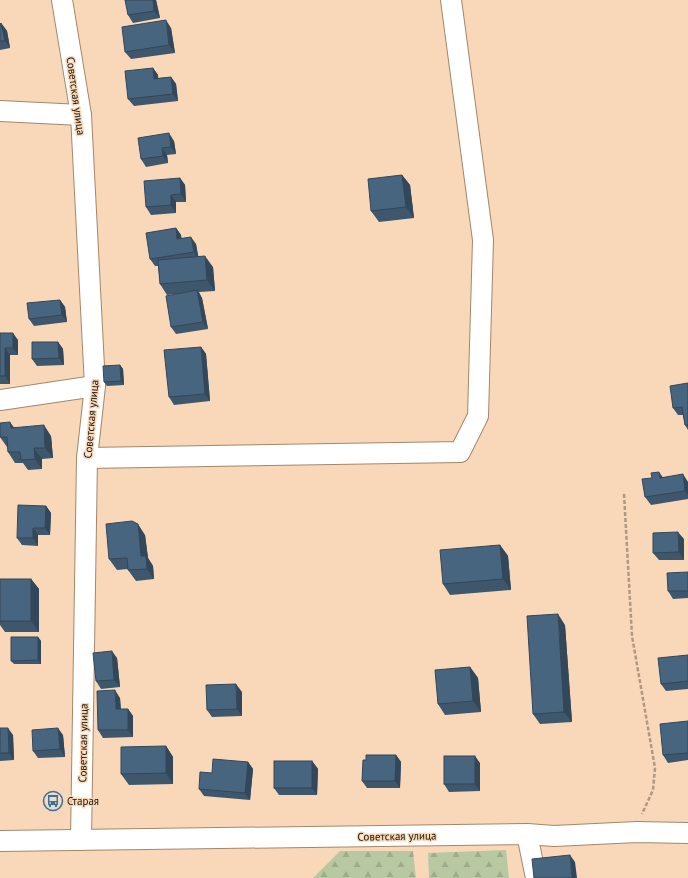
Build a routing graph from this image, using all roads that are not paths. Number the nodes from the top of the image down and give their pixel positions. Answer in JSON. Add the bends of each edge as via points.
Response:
{"nodes":[{"id":1,"x":62,"y":0,"type":"edge"},
{"id":2,"x":451,"y":0,"type":"edge"},
{"id":3,"x":0,"y":111,"type":"edge"},
{"id":4,"x":81,"y":115,"type":"junction"},
{"id":5,"x":95,"y":386,"type":"junction"},
{"id":6,"x":0,"y":400,"type":"edge"},
{"id":7,"x":87,"y":458,"type":"junction"},
{"id":8,"x":688,"y":833,"type":"edge"},
{"id":9,"x":527,"y":834,"type":"junction"},
{"id":10,"x":81,"y":840,"type":"junction"},
{"id":11,"x":0,"y":841,"type":"edge"},
{"id":12,"x":536,"y":878,"type":"edge"}],
"edges":[{"from":1,"to":4,"type":"street","name":"Советская улица"},
{"from":2,"to":7,"type":"street","via":[[483,240],[478,416],[460,452]]},
{"from":3,"to":4,"type":"street"},
{"from":4,"to":5,"type":"street","name":"Советская улица"},
{"from":5,"to":6,"type":"street"},
{"from":5,"to":7,"type":"street","name":"Советская улица"},
{"from":7,"to":10,"type":"street","name":"Советская улица"},
{"from":8,"to":9,"type":"street","name":"Советская улица","via":[[637,832],[554,836]]},
{"from":9,"to":10,"type":"street","name":"Советская улица"},
{"from":9,"to":12,"type":"street"},
{"from":10,"to":11,"type":"street","name":"Советская улица"}]}
